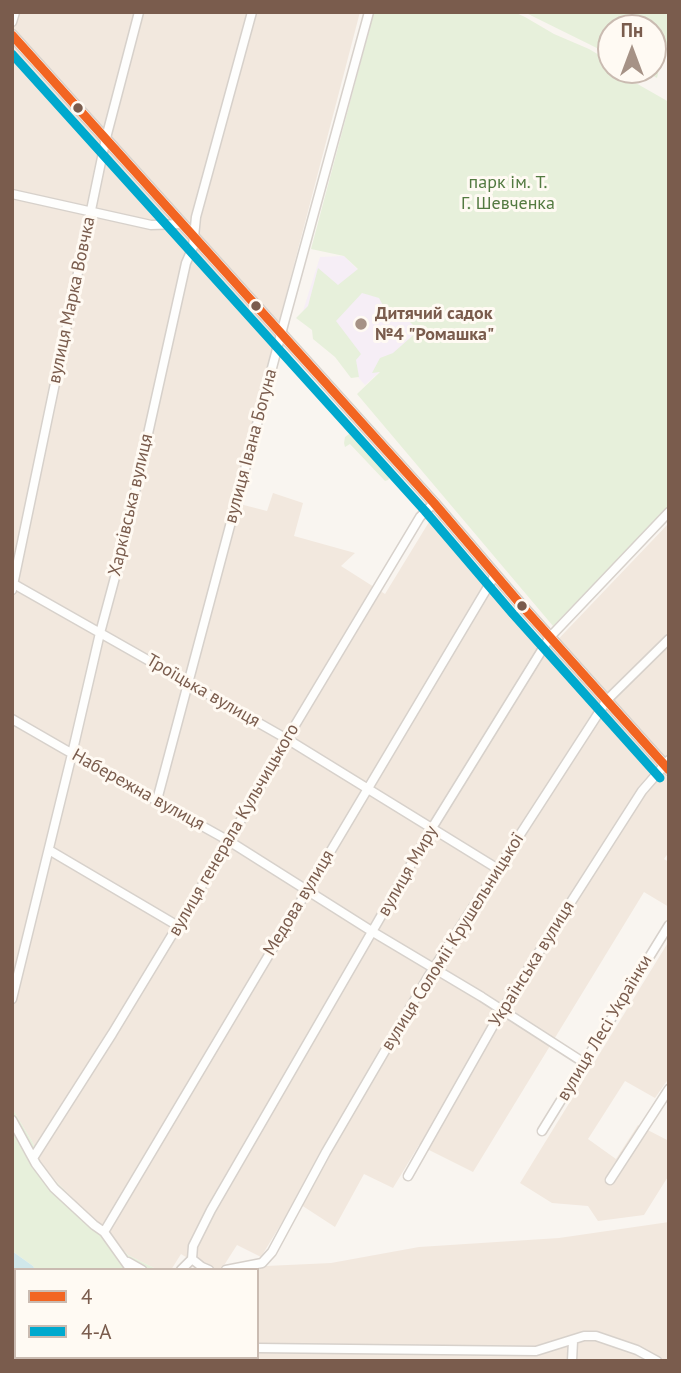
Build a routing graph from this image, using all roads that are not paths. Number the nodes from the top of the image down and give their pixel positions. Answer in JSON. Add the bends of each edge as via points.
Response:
{"nodes":[{"id":1,"x":15,"y":12,"type":"edge"},
{"id":2,"x":139,"y":12,"type":"edge"},
{"id":3,"x":253,"y":12,"type":"edge"},
{"id":4,"x":369,"y":12,"type":"edge"},
{"id":5,"x":12,"y":22,"type":"edge"},
{"id":6,"x":12,"y":35,"type":"edge"},
{"id":7,"x":106,"y":138,"type":"junction"},
{"id":8,"x":12,"y":194,"type":"edge"},
{"id":9,"x":90,"y":212,"type":"junction"},
{"id":10,"x":183,"y":224,"type":"junction"},
{"id":11,"x":194,"y":236,"type":"junction"},
{"id":12,"x":281,"y":334,"type":"junction"},
{"id":13,"x":434,"y":503,"type":"junction"},
{"id":14,"x":669,"y":512,"type":"edge"},
{"id":15,"x":495,"y":575,"type":"junction"},
{"id":16,"x":13,"y":585,"type":"edge"},
{"id":17,"x":100,"y":633,"type":"junction"},
{"id":18,"x":550,"y":637,"type":"junction"},
{"id":19,"x":669,"y":639,"type":"edge"},
{"id":20,"x":188,"y":683,"type":"junction"},
{"id":21,"x":607,"y":700,"type":"junction"},
{"id":22,"x":12,"y":719,"type":"edge"},
{"id":23,"x":287,"y":739,"type":"junction"},
{"id":24,"x":72,"y":754,"type":"junction"},
{"id":25,"x":667,"y":765,"type":"edge"},
{"id":26,"x":369,"y":788,"type":"junction"},
{"id":27,"x":157,"y":800,"type":"junction"},
{"id":28,"x":432,"y":828,"type":"junction"},
{"id":29,"x":229,"y":841,"type":"junction"},
{"id":30,"x":49,"y":850,"type":"junction"},
{"id":31,"x":498,"y":869,"type":"junction"},
{"id":32,"x":307,"y":889,"type":"junction"},
{"id":33,"x":669,"y":925,"type":"edge"},
{"id":34,"x":178,"y":926,"type":"junction"},
{"id":35,"x":373,"y":932,"type":"junction"},
{"id":36,"x":434,"y":967,"type":"junction"},
{"id":37,"x":12,"y":999,"type":"edge"},
{"id":38,"x":502,"y":1010,"type":"junction"},
{"id":39,"x":583,"y":1062,"type":"junction"},
{"id":40,"x":669,"y":1089,"type":"edge"},
{"id":41,"x":12,"y":1120,"type":"edge"},
{"id":42,"x":542,"y":1131,"type":"dead end"},
{"id":43,"x":33,"y":1158,"type":"junction"},
{"id":44,"x":408,"y":1176,"type":"dead end"},
{"id":45,"x":610,"y":1180,"type":"dead end"},
{"id":46,"x":104,"y":1232,"type":"junction"},
{"id":47,"x":122,"y":1259,"type":"junction"},
{"id":48,"x":192,"y":1259,"type":"junction"},
{"id":49,"x":129,"y":1268,"type":"edge"},
{"id":50,"x":138,"y":1268,"type":"edge"},
{"id":51,"x":183,"y":1268,"type":"edge"},
{"id":52,"x":204,"y":1268,"type":"edge"},
{"id":53,"x":236,"y":1268,"type":"edge"},
{"id":54,"x":573,"y":1340,"type":"junction"},
{"id":55,"x":259,"y":1348,"type":"edge"},
{"id":56,"x":572,"y":1361,"type":"edge"},
{"id":57,"x":657,"y":1361,"type":"edge"}],
"edges":[{"from":1,"to":5,"type":"street"},
{"from":2,"to":7,"type":"street","name":"вулиця Марка Вовчка"},
{"from":3,"to":11,"type":"street","name":"Харківська вулиця"},
{"from":4,"to":12,"type":"street","name":"вулиця Івана Богуна"},
{"from":6,"to":7,"type":"street"},
{"from":7,"to":9,"type":"street","name":"вулиця Марка Вовчка"},
{"from":7,"to":10,"type":"street"},
{"from":8,"to":9,"type":"street"},
{"from":9,"to":10,"type":"street","via":[[152,225]]},
{"from":9,"to":16,"type":"street","name":"вулиця Марка Вовчка"},
{"from":10,"to":11,"type":"street"},
{"from":11,"to":12,"type":"street"},
{"from":11,"to":17,"type":"street","name":"Харківська вулиця"},
{"from":12,"to":13,"type":"street"},
{"from":12,"to":20,"type":"street","name":"вулиця Івана Богуна"},
{"from":13,"to":15,"type":"street"},
{"from":13,"to":23,"type":"street","name":"вулиця генерала Кульчицького","via":[[420,517]]},
{"from":14,"to":18,"type":"street","name":"вулиця Миру"},
{"from":15,"to":18,"type":"street"},
{"from":15,"to":26,"type":"street","name":"Медова вулиця"},
{"from":16,"to":17,"type":"street","name":"Троїцька вулиця"},
{"from":17,"to":20,"type":"street","name":"Троїцька вулиця"},
{"from":17,"to":24,"type":"street","name":"Харківська вулиця"},
{"from":18,"to":21,"type":"street"},
{"from":18,"to":28,"type":"street","name":"вулиця Миру"},
{"from":19,"to":21,"type":"street","name":"вулиця Соломії Крушельницької"},
{"from":20,"to":23,"type":"street","name":"Троїцька вулиця"},
{"from":20,"to":27,"type":"street","name":"вулиця Івана Богуна"},
{"from":21,"to":25,"type":"street"},
{"from":21,"to":31,"type":"street","name":"вулиця Соломії Крушельницької"},
{"from":22,"to":24,"type":"street","name":"Набережна вулиця"},
{"from":23,"to":26,"type":"street","name":"Троїцька вулиця"},
{"from":23,"to":29,"type":"street","name":"вулиця генерала Кульчицького"},
{"from":24,"to":27,"type":"street","name":"Набережна вулиця"},
{"from":24,"to":30,"type":"street","name":"Харківська вулиця"},
{"from":25,"to":38,"type":"street","name":"Українська вулиця","via":[[642,791]]},
{"from":26,"to":28,"type":"street","name":"Троїцька вулиця"},
{"from":26,"to":32,"type":"street","name":"Медова вулиця"},
{"from":27,"to":29,"type":"street","name":"Набережна вулиця"},
{"from":28,"to":31,"type":"street","name":"Троїцька вулиця"},
{"from":28,"to":35,"type":"street","name":"вулиця Миру"},
{"from":29,"to":32,"type":"street","name":"Набережна вулиця"},
{"from":29,"to":34,"type":"street","name":"вулиця генерала Кульчицького"},
{"from":30,"to":34,"type":"street"},
{"from":30,"to":37,"type":"street","name":"Харківська вулиця"},
{"from":31,"to":36,"type":"street","name":"вулиця Соломії Крушельницької"},
{"from":32,"to":35,"type":"street","name":"Набережна вулиця"},
{"from":32,"to":46,"type":"street","name":"Медова вулиця"},
{"from":33,"to":39,"type":"street","name":"вулиця Лесі Українки"},
{"from":34,"to":43,"type":"street","name":"вулиця генерала Кульчицького"},
{"from":35,"to":36,"type":"street","name":"Набережна вулиця"},
{"from":35,"to":48,"type":"street","name":"вулиця Миру","via":[[211,1210],[193,1245]]},
{"from":36,"to":38,"type":"street","name":"Набережна вулиця"},
{"from":36,"to":53,"type":"street","name":"вулиця Соломії Крушельницької","via":[[272,1252],[262,1263]]},
{"from":38,"to":39,"type":"street","name":"Набережна вулиця"},
{"from":38,"to":44,"type":"street","name":"Українська вулиця"},
{"from":39,"to":42,"type":"street","name":"вулиця Лесі Українки"},
{"from":40,"to":45,"type":"street"},
{"from":41,"to":43,"type":"street"},
{"from":43,"to":46,"type":"street","via":[[54,1188]]},
{"from":46,"to":47,"type":"street"},
{"from":47,"to":49,"type":"street"},
{"from":47,"to":50,"type":"street"},
{"from":48,"to":51,"type":"street"},
{"from":48,"to":52,"type":"street"},
{"from":54,"to":55,"type":"street","via":[[536,1351]]},
{"from":54,"to":56,"type":"street"},
{"from":54,"to":57,"type":"street","via":[[596,1336]]}]}
